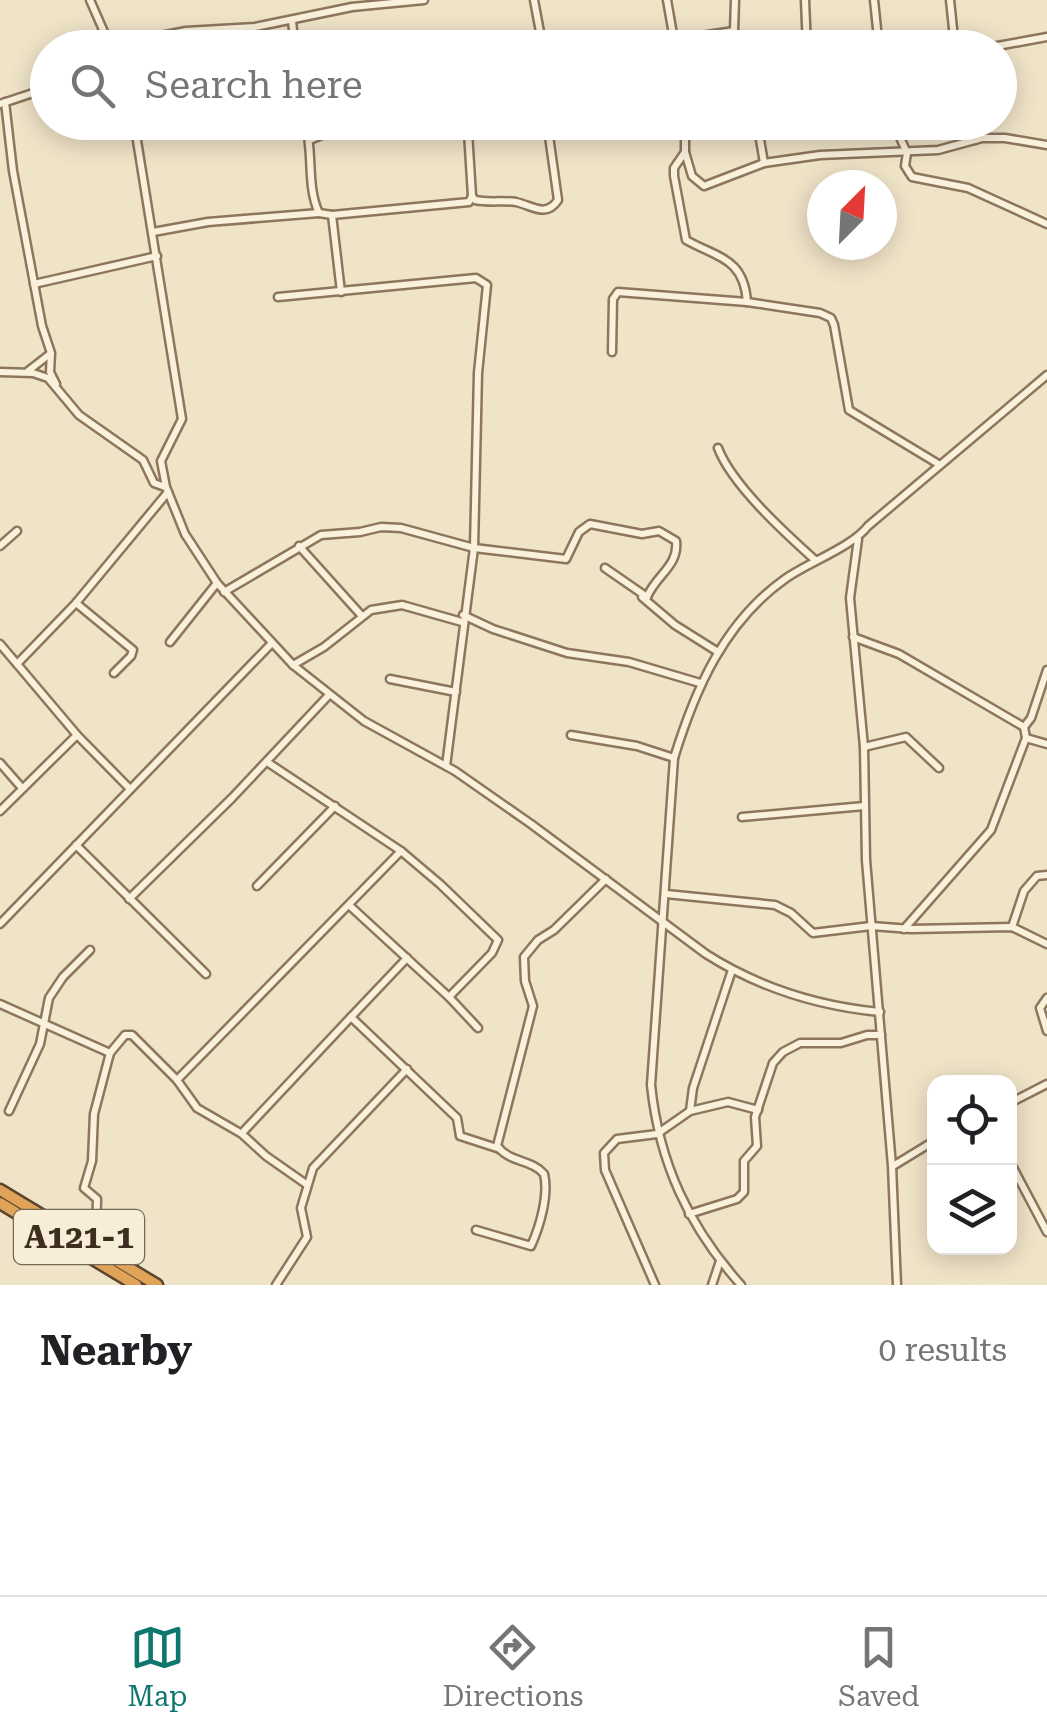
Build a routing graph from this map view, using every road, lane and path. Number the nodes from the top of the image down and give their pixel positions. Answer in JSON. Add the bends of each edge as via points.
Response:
{"nodes":[{"id":1,"x":90,"y":0,"type":"edge"},
{"id":2,"x":424,"y":0,"type":"edge"},
{"id":3,"x":534,"y":0,"type":"edge"},
{"id":4,"x":667,"y":0,"type":"edge"},
{"id":5,"x":735,"y":0,"type":"edge"},
{"id":6,"x":806,"y":0,"type":"edge"},
{"id":7,"x":874,"y":0,"type":"edge"},
{"id":8,"x":950,"y":0,"type":"edge"},
{"id":9,"x":292,"y":20,"type":"junction"},
{"id":10,"x":103,"y":30,"type":"edge"},
{"id":11,"x":186,"y":30,"type":"edge"},
{"id":12,"x":293,"y":30,"type":"edge"},
{"id":13,"x":539,"y":30,"type":"edge"},
{"id":14,"x":670,"y":30,"type":"edge"},
{"id":15,"x":734,"y":30,"type":"edge"},
{"id":16,"x":807,"y":30,"type":"edge"},
{"id":17,"x":877,"y":30,"type":"edge"},
{"id":18,"x":953,"y":30,"type":"edge"},
{"id":19,"x":1047,"y":37,"type":"edge"},
{"id":20,"x":1017,"y":42,"type":"edge"},
{"id":21,"x":30,"y":94,"type":"edge"},
{"id":22,"x":3,"y":103,"type":"edge"},
{"id":23,"x":137,"y":140,"type":"edge"},
{"id":24,"x":310,"y":140,"type":"edge"},
{"id":25,"x":468,"y":140,"type":"edge"},
{"id":26,"x":550,"y":140,"type":"edge"},
{"id":27,"x":685,"y":140,"type":"edge"},
{"id":28,"x":760,"y":140,"type":"edge"},
{"id":29,"x":900,"y":140,"type":"edge"},
{"id":30,"x":975,"y":140,"type":"edge"},
{"id":31,"x":1017,"y":140,"type":"edge"},
{"id":32,"x":1047,"y":144,"type":"edge"},
{"id":33,"x":685,"y":152,"type":"junction"},
{"id":34,"x":907,"y":154,"type":"junction"},
{"id":35,"x":764,"y":163,"type":"junction"},
{"id":36,"x":13,"y":171,"type":"junction"},
{"id":37,"x":0,"y":176,"type":"edge"},
{"id":38,"x":472,"y":196,"type":"junction"},
{"id":39,"x":319,"y":213,"type":"junction"},
{"id":40,"x":332,"y":215,"type":"junction"},
{"id":41,"x":1047,"y":224,"type":"edge"},
{"id":42,"x":153,"y":232,"type":"junction"},
{"id":43,"x":157,"y":256,"type":"junction"},
{"id":44,"x":34,"y":284,"type":"junction"},
{"id":45,"x":341,"y":292,"type":"junction"},
{"id":46,"x":278,"y":298,"type":"dead end"},
{"id":47,"x":746,"y":302,"type":"junction"},
{"id":48,"x":612,"y":352,"type":"dead end"},
{"id":49,"x":51,"y":353,"type":"junction"},
{"id":50,"x":0,"y":372,"type":"edge"},
{"id":51,"x":26,"y":372,"type":"junction"},
{"id":52,"x":1047,"y":375,"type":"edge"},
{"id":53,"x":56,"y":384,"type":"junction"},
{"id":54,"x":718,"y":448,"type":"dead end"},
{"id":55,"x":940,"y":465,"type":"junction"},
{"id":56,"x":167,"y":490,"type":"junction"},
{"id":57,"x":17,"y":531,"type":"dead end"},
{"id":58,"x":858,"y":538,"type":"junction"},
{"id":59,"x":0,"y":546,"type":"edge"},
{"id":60,"x":299,"y":546,"type":"junction"},
{"id":61,"x":474,"y":548,"type":"junction"},
{"id":62,"x":815,"y":560,"type":"junction"},
{"id":63,"x":604,"y":568,"type":"dead end"},
{"id":64,"x":217,"y":583,"type":"junction"},
{"id":65,"x":224,"y":592,"type":"junction"},
{"id":66,"x":647,"y":597,"type":"junction"},
{"id":67,"x":76,"y":603,"type":"junction"},
{"id":68,"x":361,"y":616,"type":"junction"},
{"id":69,"x":462,"y":618,"type":"junction"},
{"id":70,"x":853,"y":637,"type":"junction"},
{"id":71,"x":170,"y":642,"type":"dead end"},
{"id":72,"x":272,"y":643,"type":"junction"},
{"id":73,"x":0,"y":644,"type":"edge"},
{"id":74,"x":718,"y":652,"type":"junction"},
{"id":75,"x":17,"y":664,"type":"junction"},
{"id":76,"x":293,"y":665,"type":"junction"},
{"id":77,"x":1047,"y":670,"type":"edge"},
{"id":78,"x":114,"y":672,"type":"dead end"},
{"id":79,"x":390,"y":679,"type":"dead end"},
{"id":80,"x":700,"y":683,"type":"junction"},
{"id":81,"x":456,"y":692,"type":"junction"},
{"id":82,"x":328,"y":696,"type":"junction"},
{"id":83,"x":1024,"y":727,"type":"junction"},
{"id":84,"x":76,"y":735,"type":"junction"},
{"id":85,"x":571,"y":735,"type":"dead end"},
{"id":86,"x":1026,"y":738,"type":"junction"},
{"id":87,"x":1047,"y":744,"type":"edge"},
{"id":88,"x":864,"y":747,"type":"junction"},
{"id":89,"x":674,"y":758,"type":"junction"},
{"id":90,"x":267,"y":762,"type":"junction"},
{"id":91,"x":0,"y":763,"type":"edge"},
{"id":92,"x":446,"y":766,"type":"junction"},
{"id":93,"x":939,"y":768,"type":"dead end"},
{"id":94,"x":22,"y":788,"type":"junction"},
{"id":95,"x":130,"y":790,"type":"junction"},
{"id":96,"x":334,"y":806,"type":"junction"},
{"id":97,"x":864,"y":806,"type":"junction"},
{"id":98,"x":0,"y":811,"type":"edge"},
{"id":99,"x":742,"y":817,"type":"dead end"},
{"id":100,"x":76,"y":845,"type":"junction"},
{"id":101,"x":401,"y":851,"type":"junction"},
{"id":102,"x":1047,"y":876,"type":"edge"},
{"id":103,"x":606,"y":879,"type":"junction"},
{"id":104,"x":258,"y":886,"type":"dead end"},
{"id":105,"x":666,"y":894,"type":"junction"},
{"id":106,"x":129,"y":898,"type":"junction"},
{"id":107,"x":350,"y":906,"type":"junction"},
{"id":108,"x":662,"y":920,"type":"junction"},
{"id":109,"x":0,"y":924,"type":"edge"},
{"id":110,"x":871,"y":926,"type":"junction"},
{"id":111,"x":1012,"y":928,"type":"junction"},
{"id":112,"x":903,"y":929,"type":"junction"},
{"id":113,"x":1047,"y":944,"type":"edge"},
{"id":114,"x":90,"y":950,"type":"dead end"},
{"id":115,"x":407,"y":958,"type":"junction"},
{"id":116,"x":732,"y":970,"type":"junction"},
{"id":117,"x":206,"y":974,"type":"dead end"},
{"id":118,"x":449,"y":997,"type":"junction"},
{"id":119,"x":1047,"y":998,"type":"edge"},
{"id":120,"x":0,"y":1004,"type":"edge"},
{"id":121,"x":880,"y":1012,"type":"junction"},
{"id":122,"x":351,"y":1018,"type":"junction"},
{"id":123,"x":45,"y":1024,"type":"junction"},
{"id":124,"x":478,"y":1028,"type":"dead end"},
{"id":125,"x":1047,"y":1031,"type":"edge"},
{"id":126,"x":882,"y":1035,"type":"junction"},
{"id":127,"x":110,"y":1053,"type":"junction"},
{"id":128,"x":406,"y":1070,"type":"junction"},
{"id":129,"x":178,"y":1080,"type":"junction"},
{"id":130,"x":1047,"y":1084,"type":"edge"},
{"id":131,"x":1017,"y":1099,"type":"edge"},
{"id":132,"x":690,"y":1110,"type":"junction"},
{"id":133,"x":758,"y":1110,"type":"junction"},
{"id":134,"x":9,"y":1111,"type":"dead end"},
{"id":135,"x":242,"y":1134,"type":"junction"},
{"id":136,"x":658,"y":1134,"type":"junction"},
{"id":137,"x":927,"y":1145,"type":"edge"},
{"id":138,"x":500,"y":1150,"type":"junction"},
{"id":139,"x":1012,"y":1165,"type":"edge"},
{"id":140,"x":892,"y":1166,"type":"junction"},
{"id":141,"x":306,"y":1184,"type":"junction"},
{"id":142,"x":0,"y":1190,"type":"edge"},
{"id":143,"x":0,"y":1202,"type":"edge"},
{"id":144,"x":689,"y":1214,"type":"junction"},
{"id":145,"x":1043,"y":1216,"type":"edge"},
{"id":146,"x":476,"y":1230,"type":"dead end"},
{"id":147,"x":1047,"y":1232,"type":"edge"},
{"id":148,"x":116,"y":1260,"type":"junction"},
{"id":149,"x":720,"y":1261,"type":"junction"},
{"id":150,"x":136,"y":1285,"type":"edge"},
{"id":151,"x":157,"y":1285,"type":"edge"},
{"id":152,"x":276,"y":1285,"type":"edge"},
{"id":153,"x":655,"y":1285,"type":"edge"},
{"id":154,"x":712,"y":1285,"type":"edge"},
{"id":155,"x":741,"y":1285,"type":"edge"},
{"id":156,"x":897,"y":1285,"type":"edge"}],
"edges":[{"from":1,"to":10,"type":"street"},
{"from":2,"to":9,"type":"street"},
{"from":3,"to":13,"type":"street"},
{"from":4,"to":14,"type":"street"},
{"from":5,"to":15,"type":"street"},
{"from":6,"to":16,"type":"street"},
{"from":7,"to":17,"type":"street"},
{"from":8,"to":18,"type":"street"},
{"from":9,"to":11,"type":"street"},
{"from":9,"to":12,"type":"street"},
{"from":19,"to":20,"type":"street"},
{"from":21,"to":22,"type":"street"},
{"from":22,"to":36,"type":"street"},
{"from":23,"to":42,"type":"street"},
{"from":24,"to":39,"type":"street"},
{"from":25,"to":38,"type":"street"},
{"from":26,"to":38,"type":"street","via":[[556,205],[540,210]]},
{"from":27,"to":33,"type":"street"},
{"from":28,"to":35,"type":"street"},
{"from":29,"to":34,"type":"street"},
{"from":30,"to":34,"type":"street"},
{"from":31,"to":32,"type":"street"},
{"from":33,"to":35,"type":"street","via":[[692,176],[704,186]]},
{"from":33,"to":47,"type":"street","via":[[674,176],[686,240],[737,269]]},
{"from":34,"to":35,"type":"street"},
{"from":34,"to":41,"type":"street","via":[[912,177],[968,188]]},
{"from":36,"to":37,"type":"street"},
{"from":36,"to":44,"type":"street"},
{"from":38,"to":40,"type":"street","via":[[460,204]]},
{"from":39,"to":40,"type":"street"},
{"from":39,"to":42,"type":"street"},
{"from":40,"to":45,"type":"street"},
{"from":42,"to":43,"type":"street"},
{"from":43,"to":44,"type":"street"},
{"from":43,"to":56,"type":"street","via":[[182,419],[161,460]]},
{"from":44,"to":49,"type":"street"},
{"from":45,"to":46,"type":"street"},
{"from":45,"to":61,"type":"street","via":[[465,278],[487,284]]},
{"from":47,"to":48,"type":"street","via":[[618,292]]},
{"from":47,"to":55,"type":"street","via":[[831,318],[847,408]]},
{"from":49,"to":51,"type":"street"},
{"from":49,"to":53,"type":"street"},
{"from":50,"to":51,"type":"street"},
{"from":51,"to":53,"type":"street"},
{"from":52,"to":55,"type":"street"},
{"from":53,"to":56,"type":"street","via":[[79,415],[138,456],[154,483]]},
{"from":54,"to":62,"type":"street","via":[[780,528]]},
{"from":55,"to":58,"type":"street"},
{"from":56,"to":64,"type":"street","via":[[195,553]]},
{"from":56,"to":67,"type":"street"},
{"from":57,"to":59,"type":"street"},
{"from":58,"to":62,"type":"street"},
{"from":58,"to":70,"type":"street"},
{"from":60,"to":61,"type":"street","via":[[330,532],[392,526]]},
{"from":60,"to":65,"type":"street"},
{"from":60,"to":68,"type":"street"},
{"from":61,"to":66,"type":"street","via":[[566,559],[588,524],[659,531],[676,541],[677,551]]},
{"from":61,"to":69,"type":"street"},
{"from":62,"to":74,"type":"street","via":[[767,594]]},
{"from":63,"to":66,"type":"street"},
{"from":64,"to":65,"type":"street"},
{"from":64,"to":71,"type":"street"},
{"from":65,"to":72,"type":"street"},
{"from":66,"to":74,"type":"street"},
{"from":67,"to":75,"type":"street"},
{"from":67,"to":78,"type":"street","via":[[133,650]]},
{"from":68,"to":69,"type":"street","via":[[402,605]]},
{"from":68,"to":76,"type":"street"},
{"from":69,"to":80,"type":"street"},
{"from":69,"to":81,"type":"street"},
{"from":70,"to":83,"type":"street","via":[[900,654]]},
{"from":70,"to":88,"type":"street"},
{"from":72,"to":76,"type":"street"},
{"from":72,"to":95,"type":"street"},
{"from":73,"to":75,"type":"street"},
{"from":74,"to":80,"type":"street"},
{"from":75,"to":84,"type":"street"},
{"from":76,"to":82,"type":"street"},
{"from":77,"to":83,"type":"street"},
{"from":79,"to":81,"type":"street"},
{"from":80,"to":89,"type":"street"},
{"from":81,"to":92,"type":"street"},
{"from":82,"to":90,"type":"street"},
{"from":82,"to":92,"type":"street"},
{"from":83,"to":86,"type":"street"},
{"from":84,"to":94,"type":"street"},
{"from":84,"to":95,"type":"street"},
{"from":85,"to":89,"type":"street"},
{"from":86,"to":87,"type":"street"},
{"from":86,"to":112,"type":"street","via":[[991,830]]},
{"from":88,"to":93,"type":"street","via":[[906,737]]},
{"from":88,"to":97,"type":"street"},
{"from":89,"to":105,"type":"street"},
{"from":90,"to":96,"type":"street"},
{"from":90,"to":106,"type":"street"},
{"from":91,"to":94,"type":"street"},
{"from":92,"to":103,"type":"street"},
{"from":94,"to":98,"type":"street"},
{"from":95,"to":100,"type":"street"},
{"from":96,"to":101,"type":"street"},
{"from":96,"to":104,"type":"street"},
{"from":97,"to":99,"type":"street"},
{"from":97,"to":110,"type":"street"},
{"from":100,"to":106,"type":"street"},
{"from":100,"to":109,"type":"street"},
{"from":101,"to":107,"type":"street"},
{"from":101,"to":118,"type":"street","via":[[498,940]]},
{"from":102,"to":111,"type":"street","via":[[1028,885]]},
{"from":103,"to":108,"type":"street"},
{"from":103,"to":138,"type":"street","via":[[524,957],[532,1006]]},
{"from":105,"to":108,"type":"street"},
{"from":105,"to":110,"type":"street","via":[[776,905],[813,933]]},
{"from":106,"to":117,"type":"street"},
{"from":107,"to":115,"type":"street"},
{"from":107,"to":129,"type":"street"},
{"from":108,"to":116,"type":"street"},
{"from":108,"to":136,"type":"street","via":[[650,1064]]},
{"from":110,"to":112,"type":"street"},
{"from":110,"to":121,"type":"street"},
{"from":111,"to":112,"type":"street"},
{"from":111,"to":113,"type":"street"},
{"from":114,"to":123,"type":"street","via":[[55,988]]},
{"from":115,"to":118,"type":"street"},
{"from":115,"to":122,"type":"street"},
{"from":116,"to":121,"type":"street","via":[[819,1003]]},
{"from":116,"to":132,"type":"street"},
{"from":118,"to":124,"type":"street"},
{"from":119,"to":125,"type":"street","via":[[1040,1008]]},
{"from":120,"to":123,"type":"street"},
{"from":121,"to":126,"type":"street"},
{"from":122,"to":128,"type":"street"},
{"from":122,"to":135,"type":"street"},
{"from":123,"to":127,"type":"street"},
{"from":123,"to":134,"type":"street"},
{"from":126,"to":133,"type":"street","via":[[791,1046],[773,1063]]},
{"from":126,"to":140,"type":"street"},
{"from":127,"to":129,"type":"street","via":[[131,1034]]},
{"from":127,"to":148,"type":"street","via":[[84,1188],[97,1200],[94,1226],[114,1247]]},
{"from":128,"to":138,"type":"street","via":[[457,1118],[460,1136]]},
{"from":128,"to":141,"type":"street","via":[[313,1168]]},
{"from":129,"to":135,"type":"street","via":[[197,1108]]},
{"from":130,"to":131,"type":"street"},
{"from":132,"to":133,"type":"street","via":[[728,1102]]},
{"from":132,"to":136,"type":"street"},
{"from":133,"to":144,"type":"street","via":[[757,1146],[744,1160],[742,1196]]},
{"from":135,"to":141,"type":"street"},
{"from":136,"to":144,"type":"street"},
{"from":136,"to":153,"type":"street","via":[[617,1140],[604,1153],[605,1170]]},
{"from":137,"to":140,"type":"street"},
{"from":138,"to":146,"type":"street","via":[[544,1174],[536,1236],[532,1246]]},
{"from":139,"to":145,"type":"street"},
{"from":140,"to":156,"type":"street"},
{"from":141,"to":152,"type":"street","via":[[301,1208],[307,1237]]},
{"from":142,"to":148,"type":"highway","number":"A121-1"},
{"from":143,"to":150,"type":"highway","number":"A121-1"},
{"from":144,"to":149,"type":"street"},
{"from":145,"to":147,"type":"street"},
{"from":148,"to":151,"type":"highway","number":"A121-1"},
{"from":149,"to":154,"type":"street"},
{"from":149,"to":155,"type":"street"}]}
